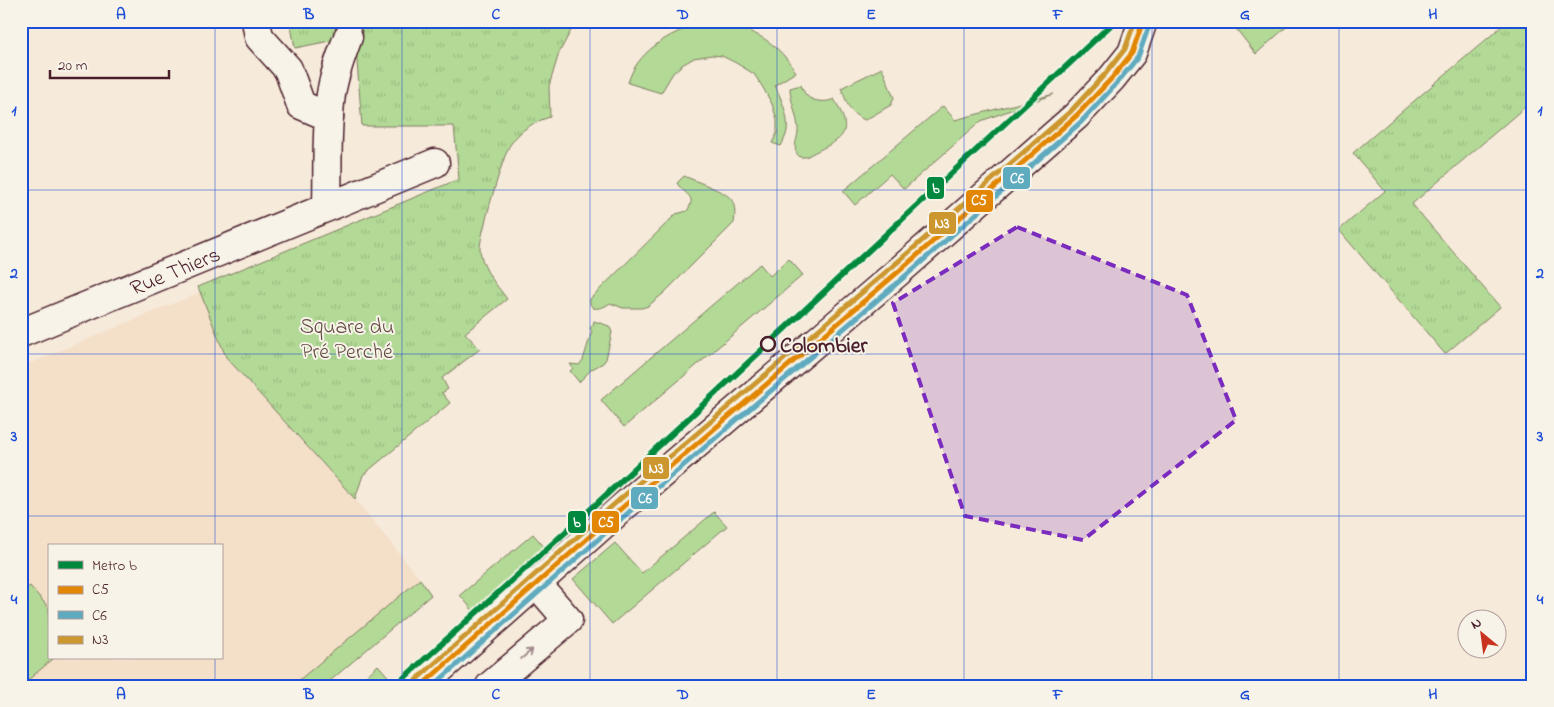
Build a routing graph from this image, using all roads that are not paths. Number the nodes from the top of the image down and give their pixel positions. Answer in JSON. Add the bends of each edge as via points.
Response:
{"nodes":[{"id":1,"x":256,"y":21,"type":"edge"},
{"id":2,"x":1143,"y":21,"type":"edge"},
{"id":3,"x":348,"y":37,"type":"dead end"},
{"id":4,"x":329,"y":117,"type":"junction"},
{"id":5,"x":436,"y":163,"type":"dead end"},
{"id":6,"x":327,"y":207,"type":"junction"},
{"id":7,"x":21,"y":333,"type":"edge"},
{"id":8,"x":536,"y":583,"type":"junction"},
{"id":9,"x":421,"y":686,"type":"edge"},
{"id":10,"x":490,"y":686,"type":"edge"}],
"edges":[{"from":1,"to":4,"type":"street","via":[[259,37],[288,69],[301,105]]},
{"from":2,"to":8,"type":"street","via":[[1132,53],[1076,116]]},
{"from":3,"to":4,"type":"street","via":[[335,75]]},
{"from":4,"to":6,"type":"street"},
{"from":5,"to":6,"type":"street","name":"Rue Thiers"},
{"from":6,"to":7,"type":"street","name":"Rue Thiers"},
{"from":8,"to":9,"type":"street"},
{"from":10,"to":8,"type":"street","one_way":true,"via":[[568,620]]}]}
